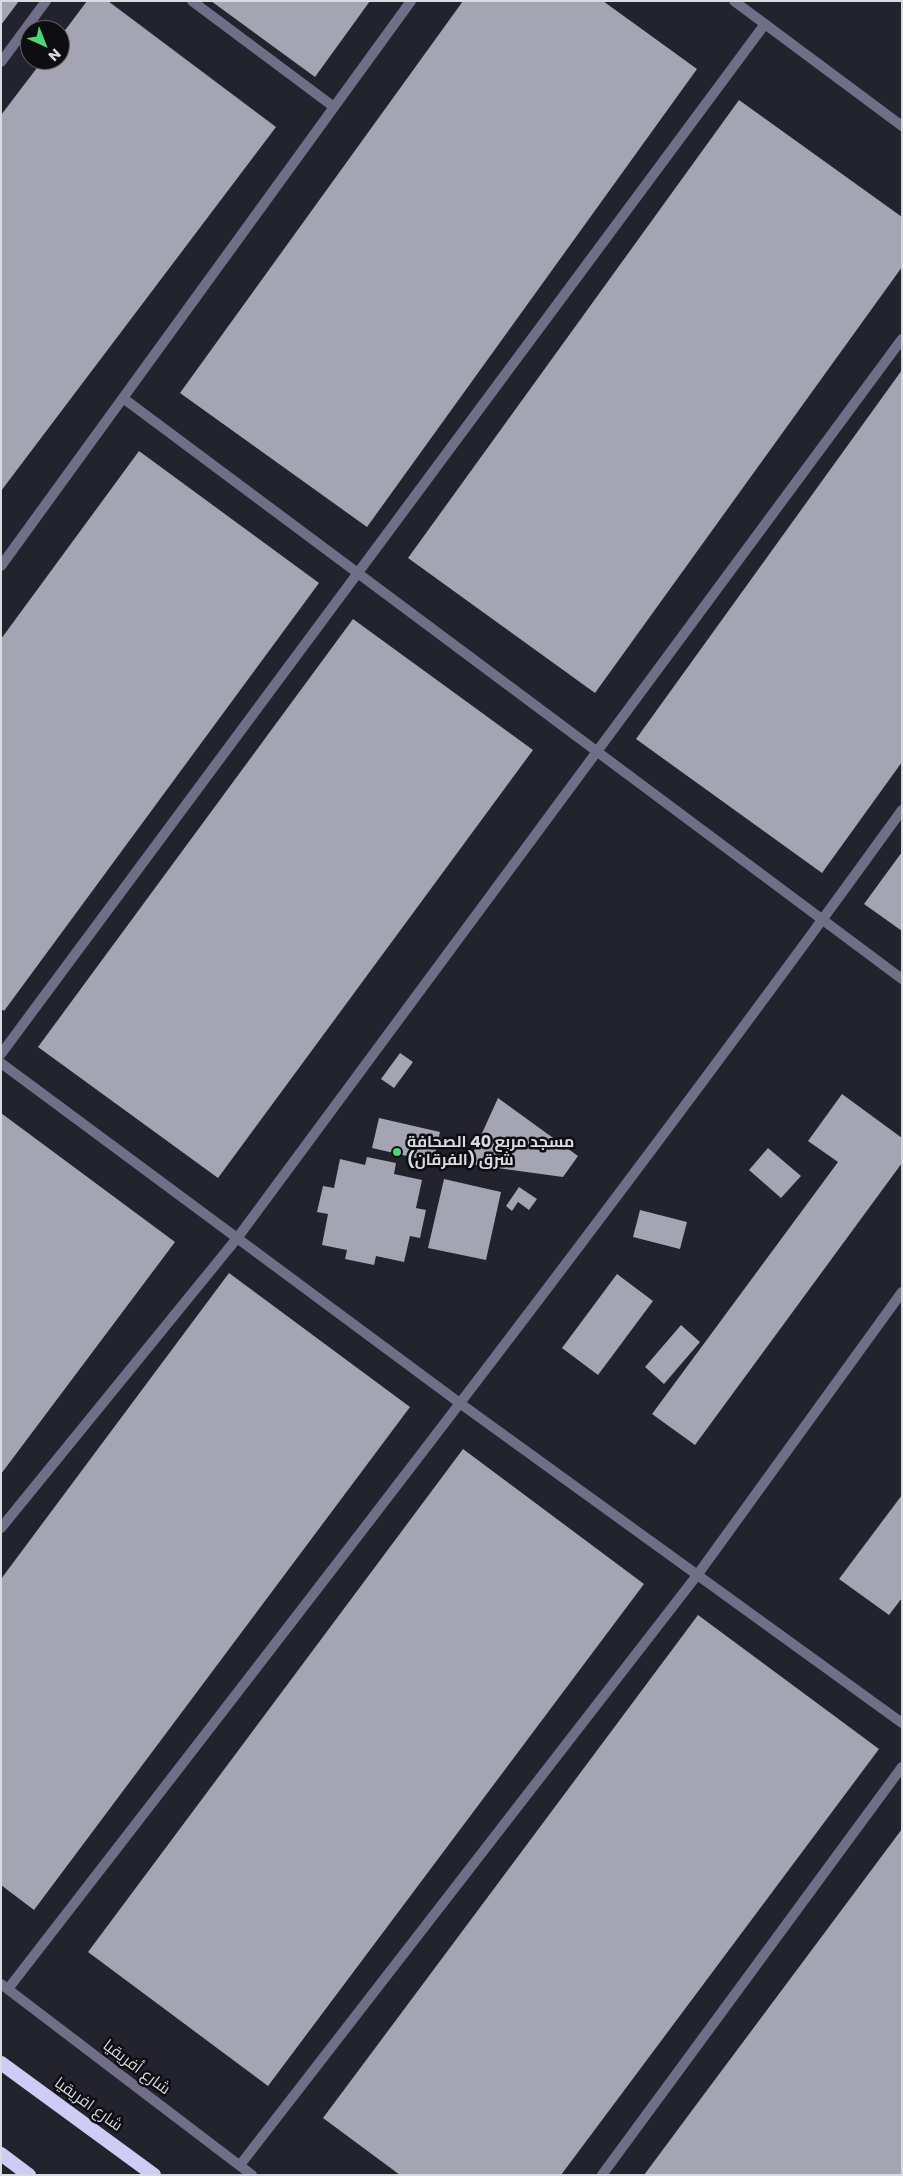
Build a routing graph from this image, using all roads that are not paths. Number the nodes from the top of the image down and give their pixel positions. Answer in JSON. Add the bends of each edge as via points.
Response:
{"nodes":[{"id":1,"x":46,"y":1,"type":"edge"},
{"id":2,"x":192,"y":1,"type":"edge"},
{"id":3,"x":411,"y":1,"type":"edge"},
{"id":4,"x":734,"y":1,"type":"edge"},
{"id":5,"x":765,"y":24,"type":"junction"},
{"id":6,"x":1,"y":62,"type":"edge"},
{"id":7,"x":334,"y":107,"type":"junction"},
{"id":8,"x":902,"y":126,"type":"edge"},
{"id":9,"x":902,"y":339,"type":"edge"},
{"id":10,"x":124,"y":398,"type":"junction"},
{"id":11,"x":1,"y":566,"type":"edge"},
{"id":12,"x":358,"y":573,"type":"junction"},
{"id":13,"x":597,"y":751,"type":"junction"},
{"id":14,"x":902,"y":810,"type":"edge"},
{"id":15,"x":822,"y":920,"type":"junction"},
{"id":16,"x":902,"y":979,"type":"edge"},
{"id":17,"x":1,"y":1054,"type":"edge"},
{"id":18,"x":1,"y":1063,"type":"edge"},
{"id":19,"x":238,"y":1237,"type":"junction"},
{"id":20,"x":902,"y":1292,"type":"edge"},
{"id":21,"x":462,"y":1404,"type":"junction"},
{"id":22,"x":1,"y":1528,"type":"edge"},
{"id":23,"x":698,"y":1574,"type":"junction"},
{"id":24,"x":902,"y":1723,"type":"edge"},
{"id":25,"x":902,"y":1767,"type":"edge"},
{"id":26,"x":5,"y":1987,"type":"edge"},
{"id":27,"x":1,"y":2063,"type":"edge"},
{"id":28,"x":1,"y":2154,"type":"edge"},
{"id":29,"x":240,"y":2166,"type":"junction"},
{"id":30,"x":29,"y":2175,"type":"edge"},
{"id":31,"x":154,"y":2175,"type":"edge"},
{"id":32,"x":252,"y":2175,"type":"edge"},
{"id":33,"x":602,"y":2175,"type":"edge"}],
"edges":[{"from":1,"to":6,"type":"street"},
{"from":2,"to":7,"type":"street"},
{"from":3,"to":7,"type":"street"},
{"from":4,"to":5,"type":"street"},
{"from":5,"to":8,"type":"street"},
{"from":5,"to":12,"type":"street"},
{"from":7,"to":10,"type":"street"},
{"from":9,"to":13,"type":"street"},
{"from":10,"to":11,"type":"street"},
{"from":10,"to":12,"type":"street"},
{"from":12,"to":13,"type":"street"},
{"from":12,"to":17,"type":"street"},
{"from":13,"to":15,"type":"street"},
{"from":13,"to":19,"type":"street"},
{"from":14,"to":15,"type":"street"},
{"from":15,"to":16,"type":"street"},
{"from":15,"to":21,"type":"street"},
{"from":18,"to":19,"type":"street"},
{"from":19,"to":21,"type":"street"},
{"from":19,"to":22,"type":"street"},
{"from":20,"to":23,"type":"street"},
{"from":21,"to":23,"type":"street"},
{"from":21,"to":26,"type":"street"},
{"from":23,"to":24,"type":"street"},
{"from":23,"to":29,"type":"street"},
{"from":25,"to":33,"type":"street"},
{"from":26,"to":29,"type":"street","name":"شارع أفريقيا"},
{"from":27,"to":31,"type":"highway","name":"شارع افريقيا"},
{"from":28,"to":30,"type":"highway"},
{"from":29,"to":32,"type":"street","name":"شارع أفريقيا"}]}
